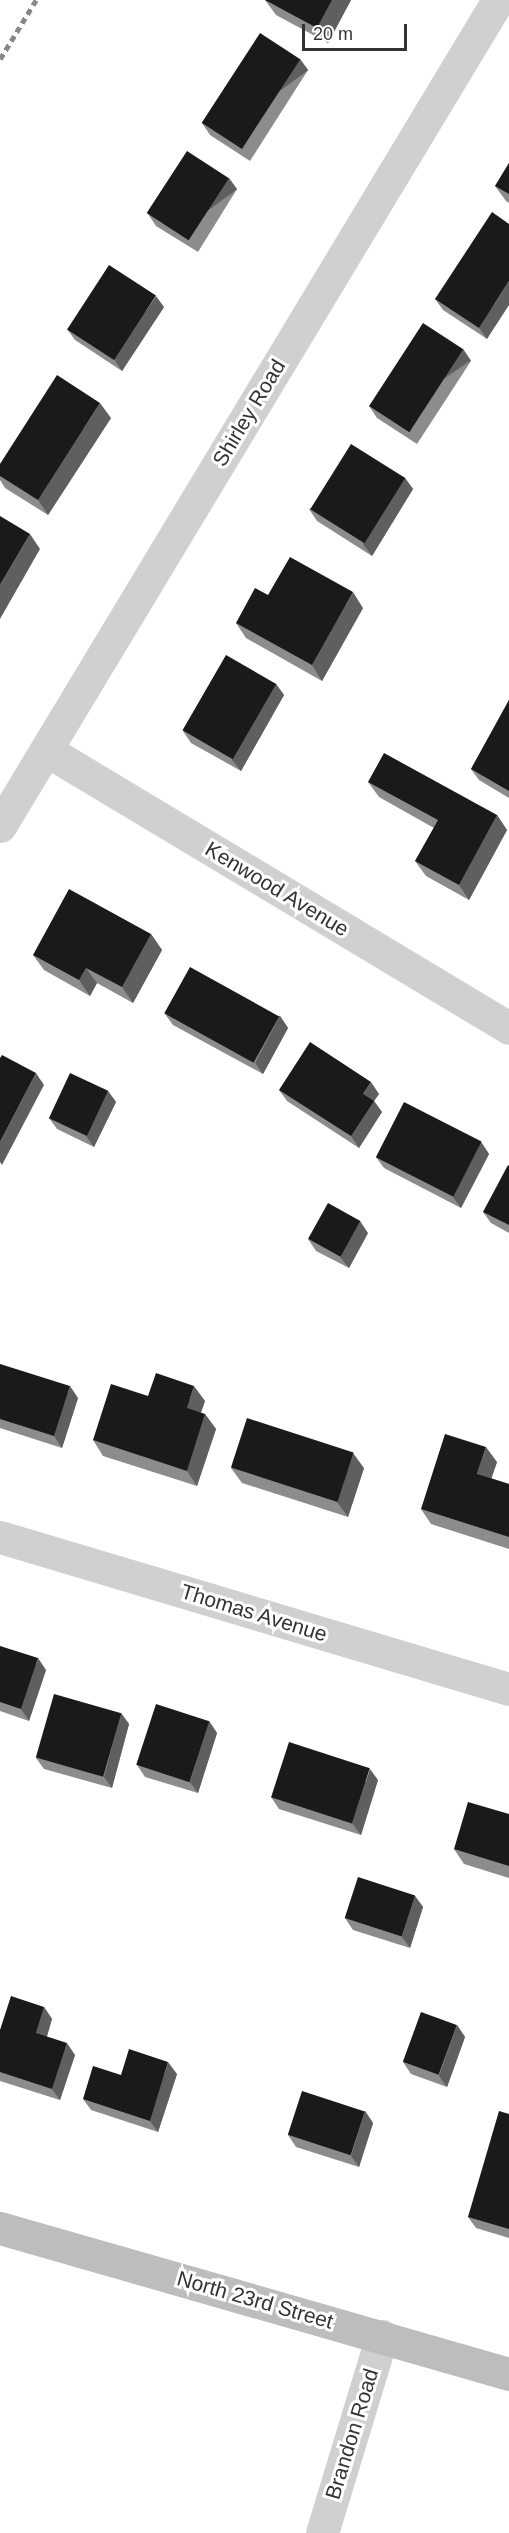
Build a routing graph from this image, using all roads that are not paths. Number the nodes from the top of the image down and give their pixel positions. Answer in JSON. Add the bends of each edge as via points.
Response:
{"nodes":[{"id":1,"x":498,"y":0,"type":"edge"},
{"id":2,"x":46,"y":750,"type":"junction"},
{"id":3,"x":0,"y":826,"type":"edge"},
{"id":4,"x":509,"y":1029,"type":"edge"},
{"id":5,"x":0,"y":1537,"type":"edge"},
{"id":6,"x":509,"y":1689,"type":"edge"},
{"id":7,"x":0,"y":2228,"type":"edge"},
{"id":8,"x":382,"y":2336,"type":"junction"},
{"id":9,"x":509,"y":2374,"type":"edge"},
{"id":10,"x":322,"y":2533,"type":"edge"}],
"edges":[{"from":1,"to":2,"type":"street","name":"Shirley Road"},
{"from":2,"to":3,"type":"street","name":"Shirley Road"},
{"from":2,"to":4,"type":"street","name":"Kenwood Avenue"},
{"from":5,"to":6,"type":"street","name":"Thomas Avenue"},
{"from":7,"to":8,"type":"main road","name":"North 23rd Street"},
{"from":8,"to":9,"type":"main road","name":"North 23rd Street"},
{"from":8,"to":10,"type":"street","name":"Brandon Road"}]}
